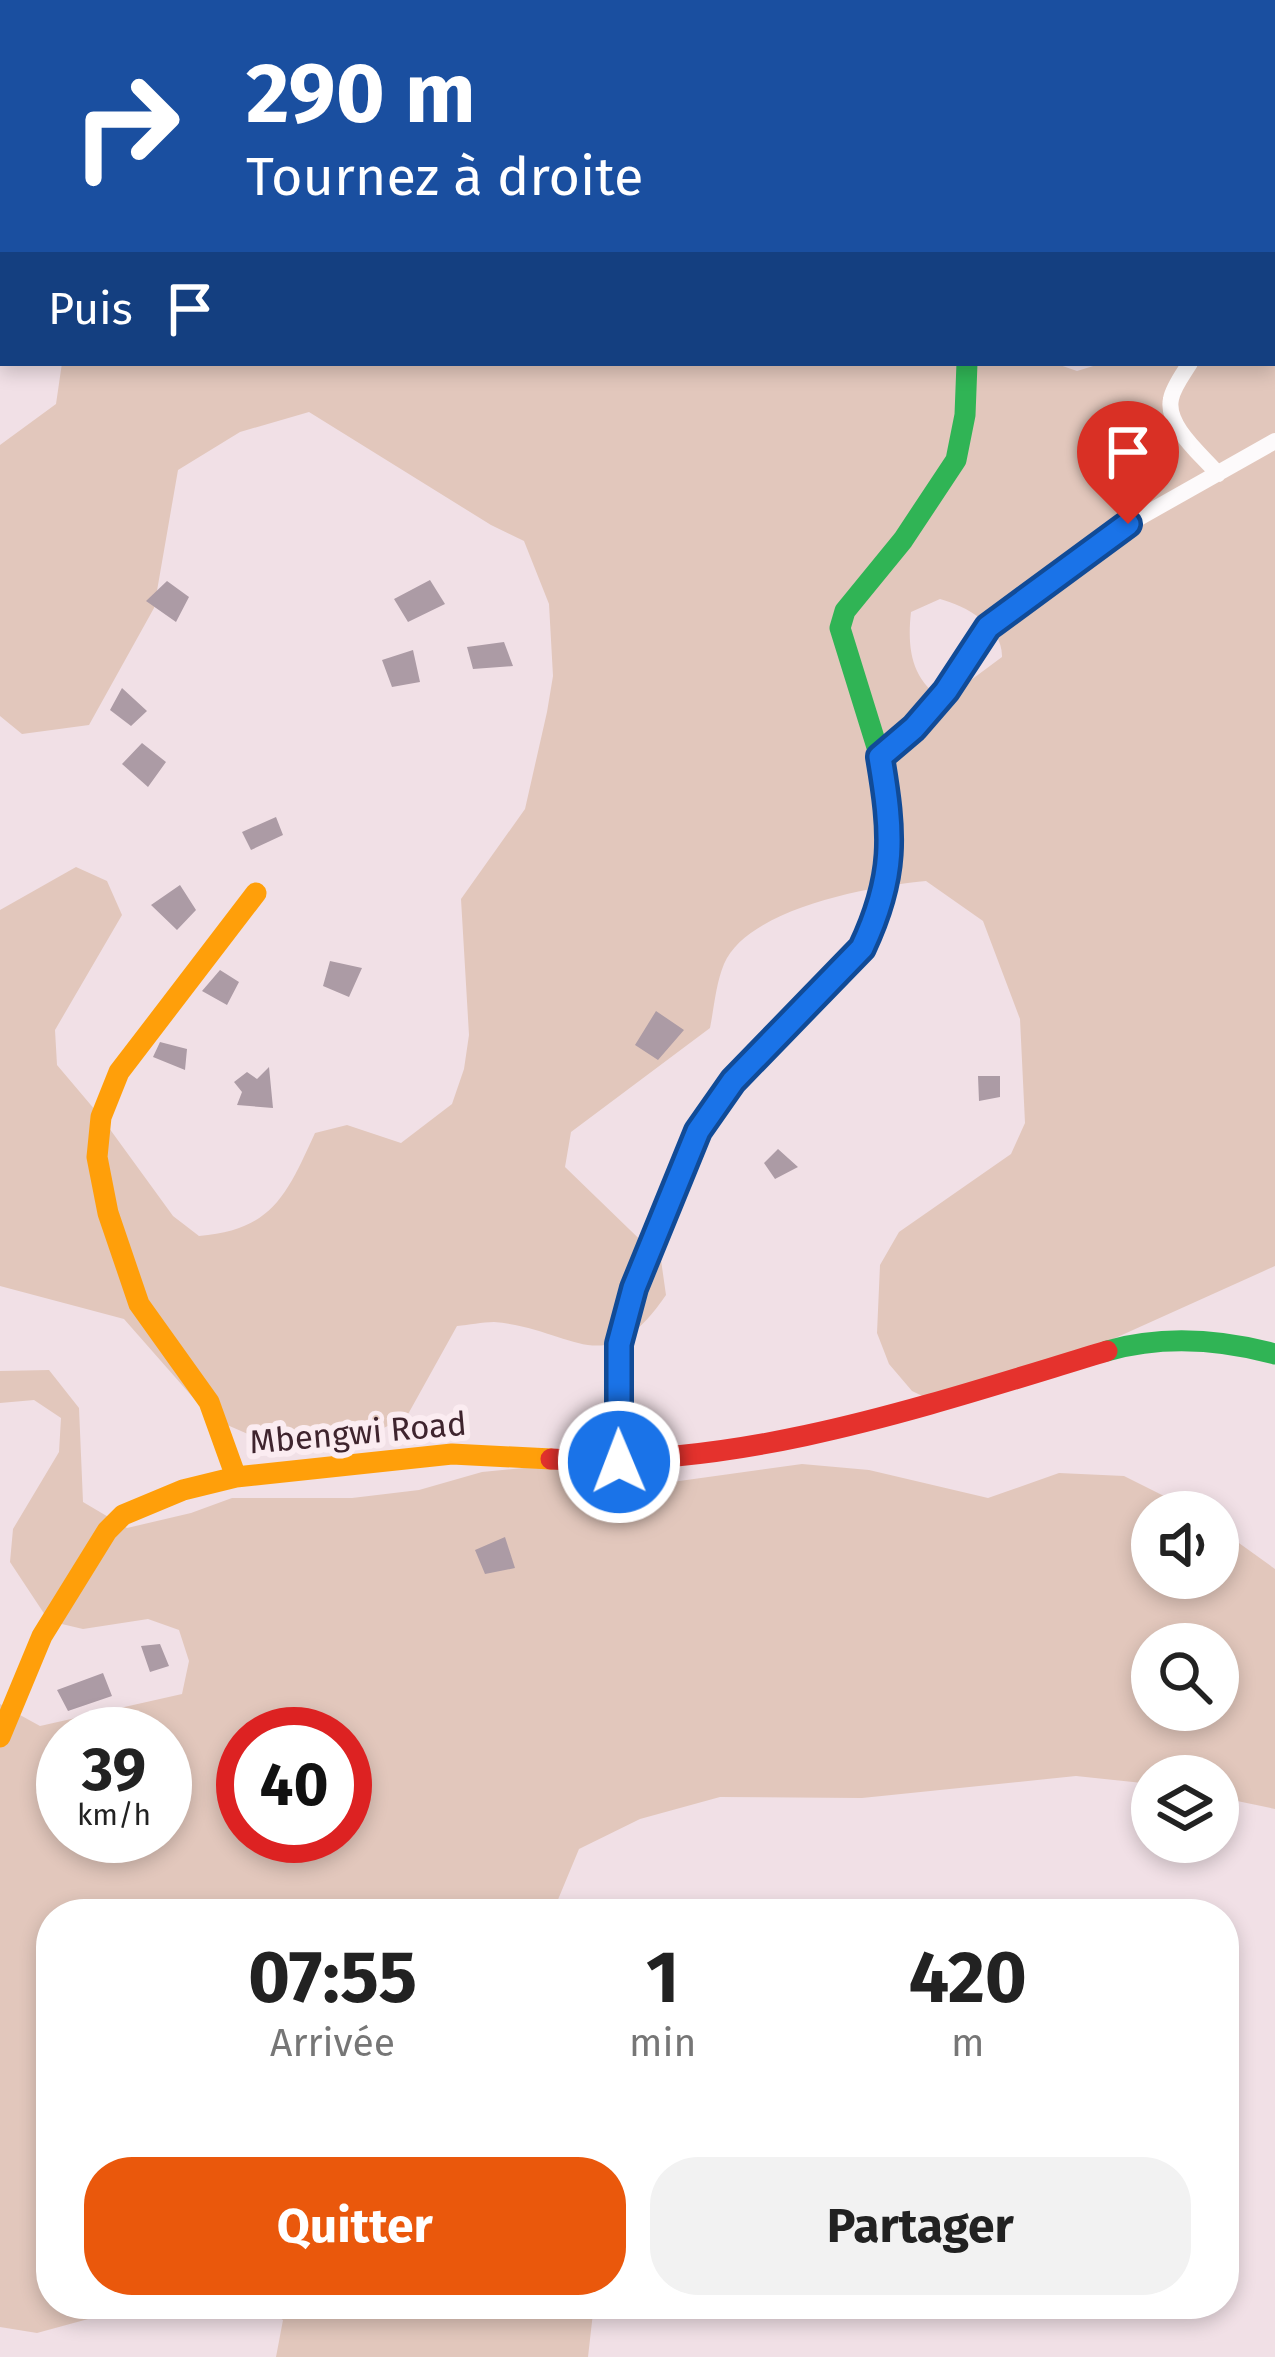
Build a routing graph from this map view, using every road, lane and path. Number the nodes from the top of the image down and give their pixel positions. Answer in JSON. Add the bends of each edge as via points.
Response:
{"nodes":[{"id":1,"x":967,"y":366,"type":"edge"},
{"id":2,"x":1188,"y":366,"type":"edge"},
{"id":3,"x":1275,"y":441,"type":"edge"},
{"id":4,"x":1218,"y":474,"type":"junction"},
{"id":5,"x":880,"y":757,"type":"junction"},
{"id":6,"x":256,"y":893,"type":"dead end"},
{"id":7,"x":1275,"y":1354,"type":"edge"},
{"id":8,"x":619,"y":1462,"type":"junction"},
{"id":9,"x":236,"y":1478,"type":"junction"},
{"id":10,"x":0,"y":1737,"type":"edge"}],
"edges":[{"from":1,"to":5,"type":"street","via":[[956,460],[845,610],[840,628]]},
{"from":2,"to":4,"type":"street","via":[[1171,398],[1172,414]]},
{"from":3,"to":4,"type":"street"},
{"from":4,"to":5,"type":"street","via":[[1128,524],[988,627],[946,691]]},
{"from":5,"to":8,"type":"street","via":[[890,831],[887,885],[875,920],[862,948],[733,1081],[698,1131],[619,1344]]},
{"from":6,"to":9,"type":"street","via":[[119,1072],[101,1117],[97,1157],[139,1304],[209,1402]]},
{"from":7,"to":8,"type":"street","name":"Mbengwi Road","via":[[1223,1340],[1132,1344],[843,1429]]},
{"from":8,"to":9,"type":"street","name":"Mbengwi Road","via":[[452,1454]]},
{"from":9,"to":10,"type":"street","name":"Mbengwi Road","via":[[122,1515],[106,1531],[42,1636]]}]}
